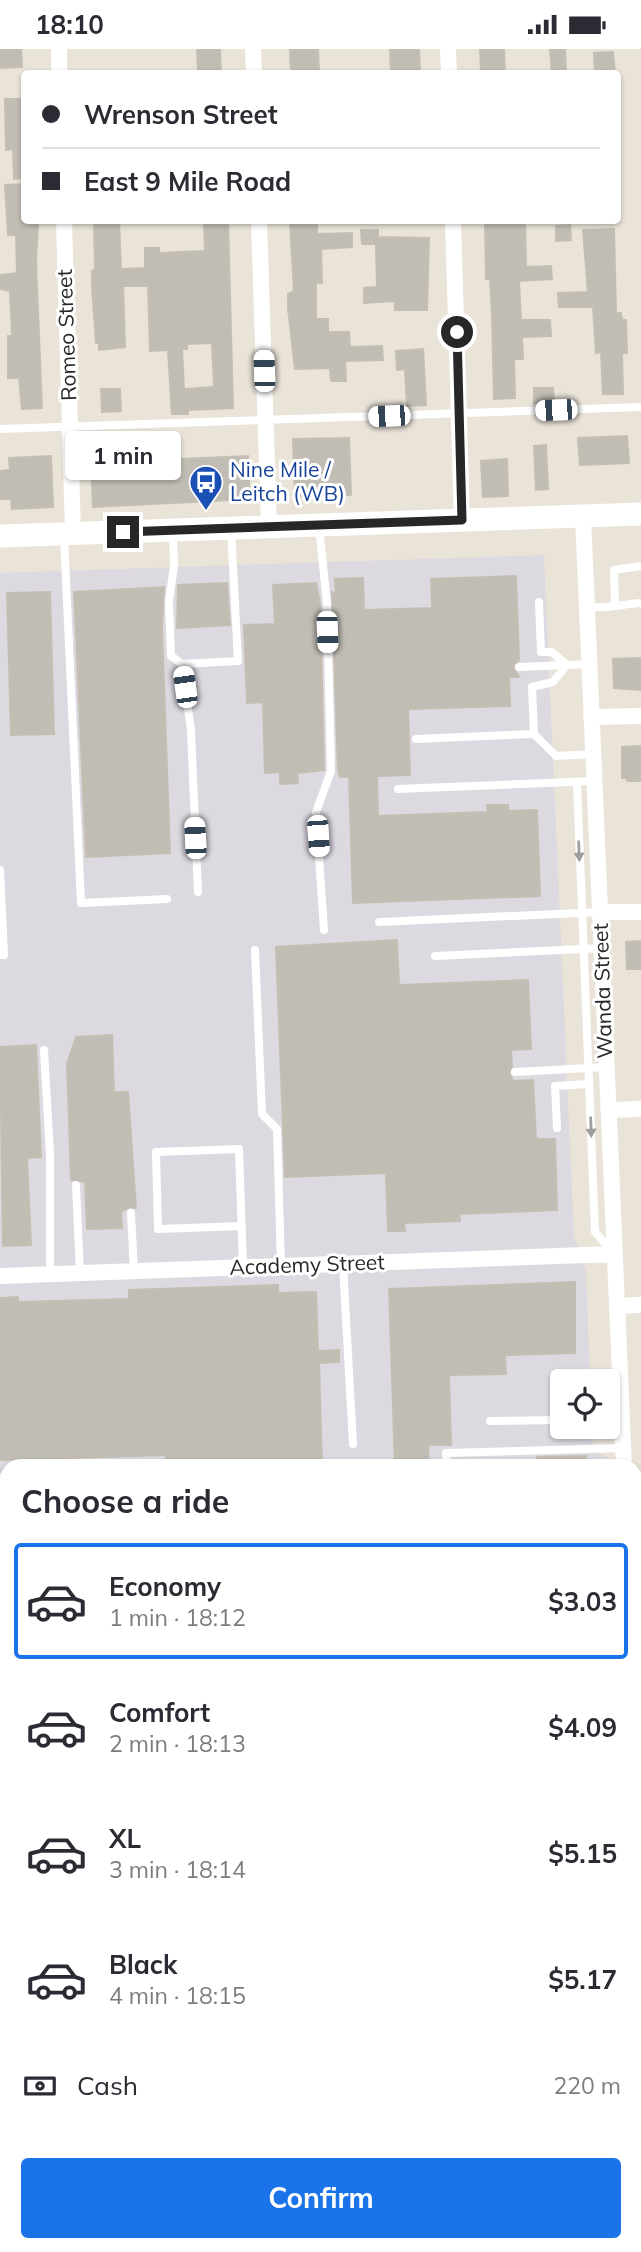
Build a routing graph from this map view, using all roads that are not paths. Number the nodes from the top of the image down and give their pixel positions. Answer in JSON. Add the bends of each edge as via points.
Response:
{"nodes":[{"id":1,"x":59,"y":49,"type":"edge"},
{"id":2,"x":253,"y":49,"type":"edge"},
{"id":3,"x":448,"y":49,"type":"edge"},
{"id":4,"x":59,"y":70,"type":"edge"},
{"id":5,"x":254,"y":70,"type":"edge"},
{"id":6,"x":449,"y":70,"type":"edge"},
{"id":7,"x":64,"y":224,"type":"edge"},
{"id":8,"x":259,"y":224,"type":"edge"},
{"id":9,"x":453,"y":224,"type":"edge"},
{"id":10,"x":641,"y":407,"type":"edge"},
{"id":11,"x":459,"y":415,"type":"junction"},
{"id":12,"x":265,"y":421,"type":"junction"},
{"id":13,"x":70,"y":428,"type":"junction"},
{"id":14,"x":0,"y":429,"type":"edge"},
{"id":15,"x":641,"y":515,"type":"edge"},
{"id":16,"x":583,"y":516,"type":"junction"},
{"id":17,"x":462,"y":520,"type":"junction"},
{"id":18,"x":319,"y":526,"type":"junction"},
{"id":19,"x":269,"y":528,"type":"junction"},
{"id":20,"x":231,"y":529,"type":"junction"},
{"id":21,"x":173,"y":531,"type":"junction"},
{"id":22,"x":69,"y":533,"type":"junction"},
{"id":23,"x":0,"y":536,"type":"edge"},
{"id":24,"x":641,"y":566,"type":"edge"},
{"id":25,"x":539,"y":602,"type":"dead end"},
{"id":26,"x":641,"y":603,"type":"edge"},
{"id":27,"x":615,"y":605,"type":"junction"},
{"id":28,"x":587,"y":607,"type":"junction"},
{"id":29,"x":181,"y":664,"type":"junction"},
{"id":30,"x":589,"y":664,"type":"junction"},
{"id":31,"x":567,"y":665,"type":"junction"},
{"id":32,"x":519,"y":667,"type":"dead end"},
{"id":33,"x":641,"y":716,"type":"edge"},
{"id":34,"x":592,"y":717,"type":"junction"},
{"id":35,"x":534,"y":734,"type":"junction"},
{"id":36,"x":416,"y":739,"type":"dead end"},
{"id":37,"x":593,"y":754,"type":"junction"},
{"id":38,"x":594,"y":781,"type":"junction"},
{"id":39,"x":577,"y":783,"type":"junction"},
{"id":40,"x":398,"y":789,"type":"dead end"},
{"id":41,"x":0,"y":870,"type":"edge"},
{"id":42,"x":198,"y":892,"type":"dead end"},
{"id":43,"x":167,"y":899,"type":"dead end"},
{"id":44,"x":600,"y":912,"type":"junction"},
{"id":45,"x":641,"y":912,"type":"edge"},
{"id":46,"x":582,"y":914,"type":"junction"},
{"id":47,"x":379,"y":922,"type":"dead end"},
{"id":48,"x":324,"y":930,"type":"dead end"},
{"id":49,"x":602,"y":948,"type":"junction"},
{"id":50,"x":584,"y":949,"type":"junction"},
{"id":51,"x":256,"y":950,"type":"dead end"},
{"id":52,"x":0,"y":955,"type":"edge"},
{"id":53,"x":435,"y":956,"type":"dead end"},
{"id":54,"x":44,"y":1050,"type":"dead end"},
{"id":55,"x":607,"y":1067,"type":"junction"},
{"id":56,"x":589,"y":1069,"type":"junction"},
{"id":57,"x":515,"y":1072,"type":"dead end"},
{"id":58,"x":589,"y":1084,"type":"junction"},
{"id":59,"x":641,"y":1109,"type":"edge"},
{"id":60,"x":608,"y":1110,"type":"junction"},
{"id":61,"x":557,"y":1128,"type":"dead end"},
{"id":62,"x":76,"y":1185,"type":"dead end"},
{"id":63,"x":131,"y":1213,"type":"dead end"},
{"id":64,"x":242,"y":1226,"type":"junction"},
{"id":65,"x":615,"y":1254,"type":"junction"},
{"id":66,"x":343,"y":1263,"type":"junction"},
{"id":67,"x":281,"y":1266,"type":"junction"},
{"id":68,"x":243,"y":1267,"type":"junction"},
{"id":69,"x":134,"y":1271,"type":"junction"},
{"id":70,"x":80,"y":1273,"type":"junction"},
{"id":71,"x":50,"y":1274,"type":"junction"},
{"id":72,"x":0,"y":1276,"type":"edge"},
{"id":73,"x":641,"y":1305,"type":"edge"},
{"id":74,"x":617,"y":1306,"type":"junction"},
{"id":75,"x":550,"y":1420,"type":"edge"},
{"id":76,"x":490,"y":1421,"type":"dead end"},
{"id":77,"x":353,"y":1444,"type":"dead end"},
{"id":78,"x":623,"y":1448,"type":"junction"},
{"id":79,"x":446,"y":1459,"type":"edge"},
{"id":80,"x":624,"y":1459,"type":"edge"}],
"edges":[{"from":1,"to":4,"type":"street"},
{"from":2,"to":5,"type":"street"},
{"from":3,"to":6,"type":"street"},
{"from":7,"to":13,"type":"street","name":"Romeo Street"},
{"from":8,"to":12,"type":"street"},
{"from":9,"to":11,"type":"street"},
{"from":10,"to":11,"type":"lane"},
{"from":11,"to":12,"type":"lane"},
{"from":11,"to":17,"type":"street"},
{"from":12,"to":13,"type":"lane"},
{"from":12,"to":19,"type":"street"},
{"from":13,"to":14,"type":"lane"},
{"from":13,"to":22,"type":"street","name":"Romeo Street"},
{"from":15,"to":16,"type":"main road"},
{"from":16,"to":17,"type":"main road"},
{"from":16,"to":28,"type":"street","name":"Wanda Street"},
{"from":17,"to":18,"type":"main road"},
{"from":18,"to":19,"type":"main road"},
{"from":18,"to":48,"type":"lane","via":[[327,604],[331,771],[316,812]]},
{"from":19,"to":20,"type":"main road"},
{"from":20,"to":21,"type":"main road"},
{"from":20,"to":29,"type":"lane","via":[[238,661]]},
{"from":21,"to":22,"type":"main road"},
{"from":21,"to":29,"type":"lane","via":[[172,656]]},
{"from":22,"to":23,"type":"main road"},
{"from":22,"to":43,"type":"lane","via":[[81,903]]},
{"from":24,"to":27,"type":"lane","via":[[614,570]]},
{"from":25,"to":31,"type":"lane","via":[[541,652],[552,652]]},
{"from":26,"to":27,"type":"lane"},
{"from":27,"to":28,"type":"lane"},
{"from":28,"to":30,"type":"street","name":"Wanda Street"},
{"from":29,"to":42,"type":"lane","via":[[191,731]]},
{"from":30,"to":31,"type":"lane"},
{"from":30,"to":34,"type":"street","name":"Wanda Street"},
{"from":31,"to":32,"type":"lane"},
{"from":31,"to":35,"type":"lane","via":[[553,682],[532,687]]},
{"from":33,"to":34,"type":"street"},
{"from":34,"to":37,"type":"street","name":"Wanda Street"},
{"from":35,"to":36,"type":"lane"},
{"from":35,"to":37,"type":"lane","via":[[556,756]]},
{"from":37,"to":38,"type":"street","name":"Wanda Street"},
{"from":38,"to":39,"type":"lane"},
{"from":38,"to":44,"type":"street","name":"Wanda Street"},
{"from":39,"to":40,"type":"lane"},
{"from":39,"to":46,"type":"lane","one_way":true},
{"from":41,"to":52,"type":"lane","via":[[4,955]]},
{"from":44,"to":45,"type":"street"},
{"from":44,"to":46,"type":"lane"},
{"from":44,"to":49,"type":"street","name":"Wanda Street"},
{"from":46,"to":47,"type":"lane"},
{"from":46,"to":50,"type":"lane"},
{"from":49,"to":50,"type":"lane"},
{"from":49,"to":55,"type":"street","name":"Wanda Street"},
{"from":50,"to":53,"type":"lane"},
{"from":50,"to":56,"type":"lane"},
{"from":51,"to":67,"type":"lane","via":[[262,1114],[277,1129]]},
{"from":54,"to":71,"type":"lane"},
{"from":55,"to":56,"type":"lane"},
{"from":55,"to":60,"type":"street","name":"Wanda Street"},
{"from":56,"to":57,"type":"lane"},
{"from":56,"to":58,"type":"lane"},
{"from":58,"to":61,"type":"lane","via":[[555,1086]]},
{"from":58,"to":65,"type":"lane","one_way":true,"via":[[595,1231]]},
{"from":59,"to":60,"type":"street"},
{"from":60,"to":65,"type":"street","name":"Wanda Street"},
{"from":62,"to":70,"type":"lane"},
{"from":63,"to":69,"type":"lane"},
{"from":64,"to":64,"type":"lane","via":[[239,1149],[156,1152],[158,1229]]},
{"from":64,"to":68,"type":"lane"},
{"from":65,"to":66,"type":"street","name":"Academy Street"},
{"from":65,"to":74,"type":"street","name":"Wanda Street"},
{"from":66,"to":67,"type":"street","name":"Academy Street"},
{"from":66,"to":77,"type":"lane"},
{"from":67,"to":68,"type":"street","name":"Academy Street"},
{"from":68,"to":69,"type":"street","name":"Academy Street"},
{"from":69,"to":70,"type":"street","name":"Academy Street"},
{"from":70,"to":71,"type":"street","name":"Academy Street"},
{"from":71,"to":72,"type":"street","name":"Academy Street"},
{"from":73,"to":74,"type":"street"},
{"from":74,"to":78,"type":"street","name":"Wanda Street","via":[[618,1419]]},
{"from":75,"to":76,"type":"lane"},
{"from":78,"to":79,"type":"lane","via":[[446,1453]]},
{"from":78,"to":80,"type":"street","name":"Wanda Street"}]}
